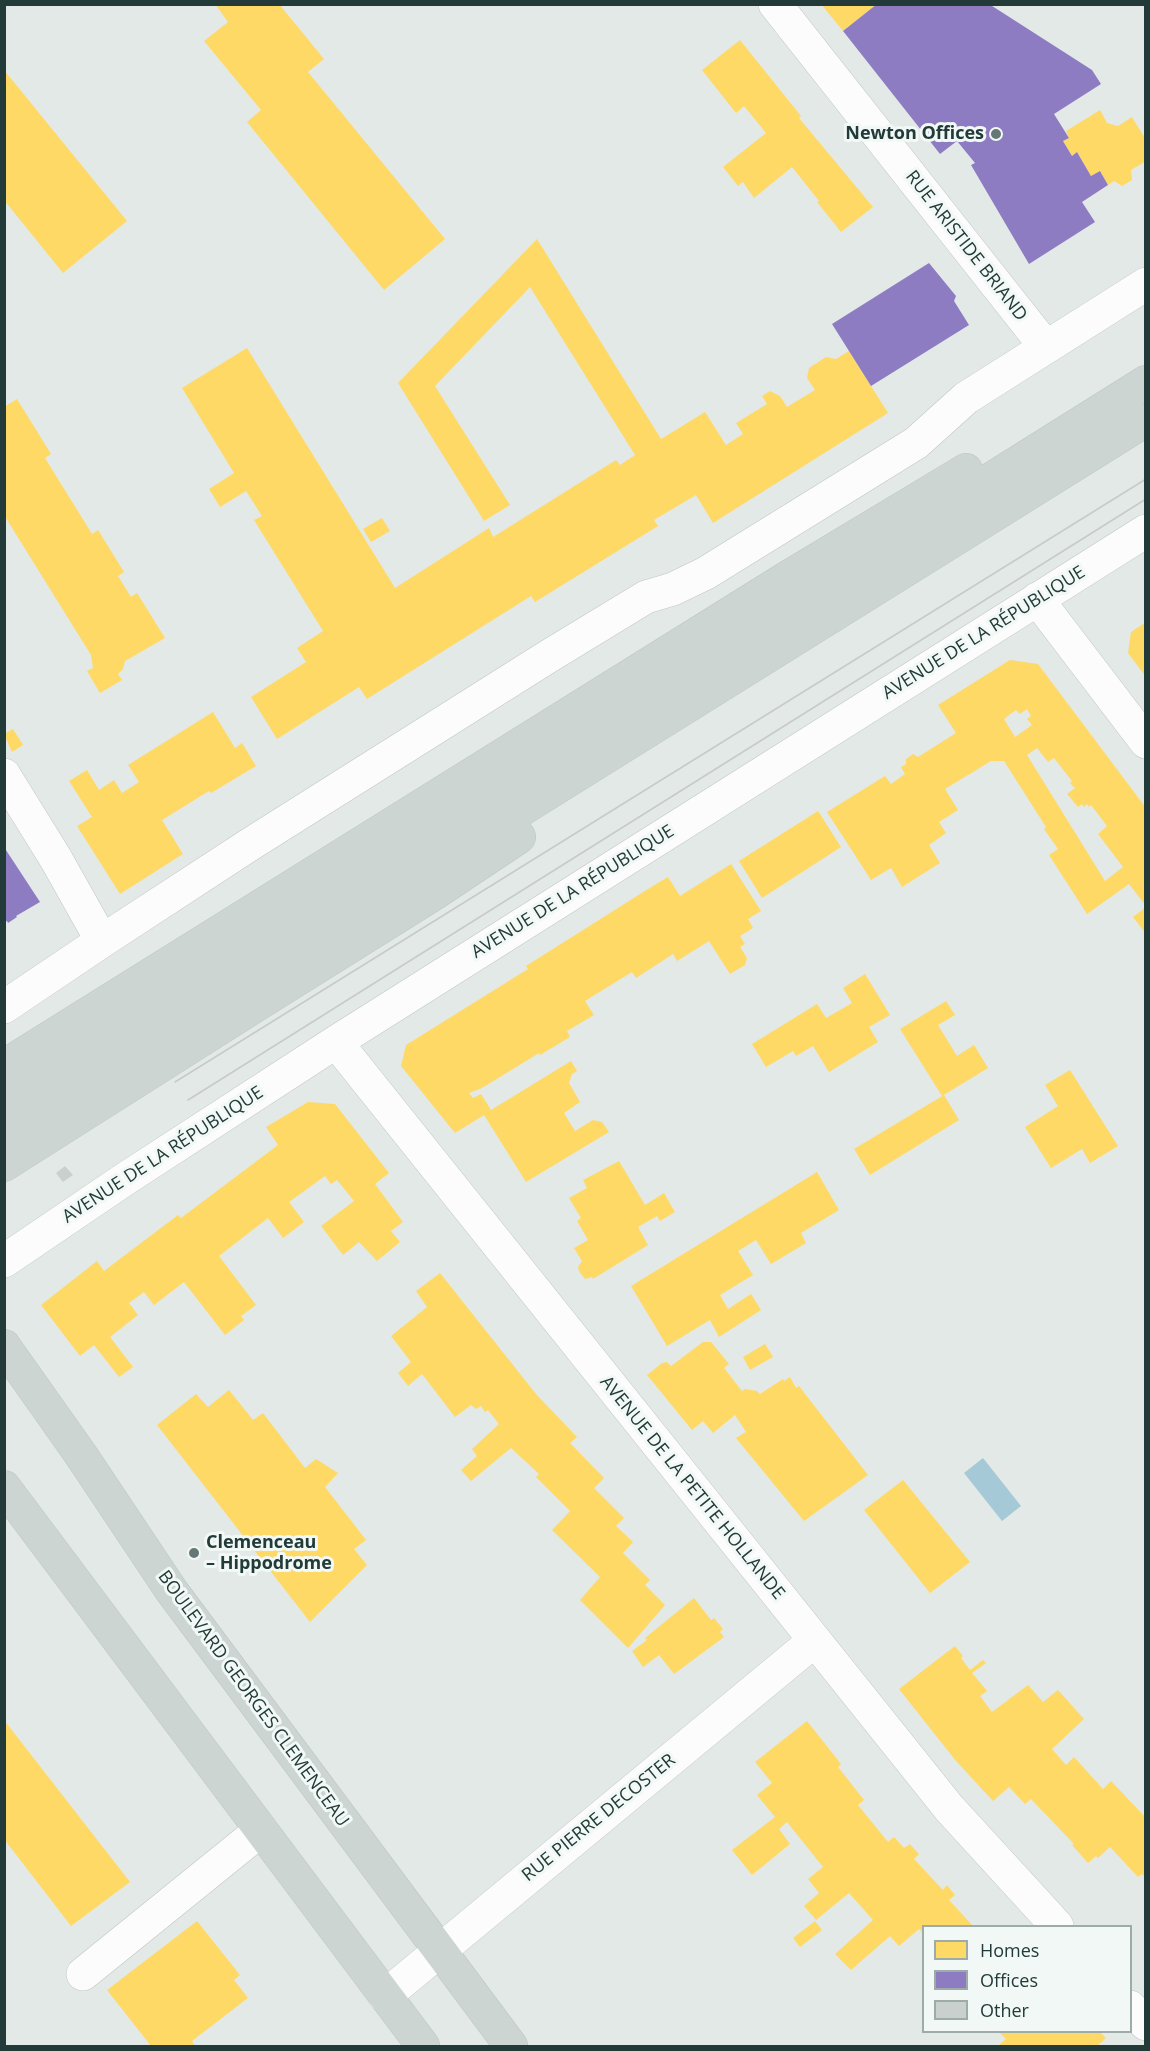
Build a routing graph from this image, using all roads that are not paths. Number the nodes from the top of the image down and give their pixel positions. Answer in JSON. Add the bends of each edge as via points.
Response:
{"nodes":[{"id":1,"x":775,"y":4,"type":"edge"},
{"id":2,"x":1146,"y":284,"type":"edge"},
{"id":3,"x":1045,"y":346,"type":"junction"},
{"id":4,"x":1146,"y":382,"type":"edge"},
{"id":5,"x":1100,"y":411,"type":"junction"},
{"id":6,"x":1146,"y":420,"type":"edge"},
{"id":7,"x":1146,"y":427,"type":"edge"},
{"id":8,"x":1074,"y":465,"type":"junction"},
{"id":9,"x":1146,"y":531,"type":"edge"},
{"id":10,"x":1037,"y":599,"type":"junction"},
{"id":11,"x":716,"y":689,"type":"junction"},
{"id":12,"x":1146,"y":742,"type":"edge"},
{"id":13,"x":4,"y":775,"type":"edge"},
{"id":14,"x":102,"y":941,"type":"junction"},
{"id":15,"x":4,"y":1007,"type":"edge"},
{"id":16,"x":336,"y":1041,"type":"junction"},
{"id":17,"x":4,"y":1066,"type":"edge"},
{"id":18,"x":4,"y":1098,"type":"edge"},
{"id":19,"x":4,"y":1134,"type":"edge"},
{"id":20,"x":4,"y":1166,"type":"edge"},
{"id":21,"x":4,"y":1261,"type":"edge"},
{"id":22,"x":4,"y":1346,"type":"edge"},
{"id":23,"x":4,"y":1487,"type":"edge"},
{"id":24,"x":814,"y":1641,"type":"junction"},
{"id":25,"x":261,"y":1830,"type":"junction"},
{"id":26,"x":1056,"y":1925,"type":"edge"},
{"id":27,"x":440,"y":1949,"type":"junction"},
{"id":28,"x":83,"y":1974,"type":"dead end"},
{"id":29,"x":385,"y":1996,"type":"junction"},
{"id":30,"x":1132,"y":2008,"type":"edge"},
{"id":31,"x":1146,"y":2024,"type":"edge"},
{"id":32,"x":423,"y":2046,"type":"edge"},
{"id":33,"x":512,"y":2046,"type":"edge"}],
"edges":[{"from":1,"to":3,"type":"street","name":"RUE ARISTIDE BRIAND"},
{"from":2,"to":3,"type":"street"},
{"from":3,"to":14,"type":"street","via":[[966,398],[916,443],[706,573],[646,597],[549,656]]},
{"from":4,"to":5,"type":"main road"},
{"from":5,"to":17,"type":"main road","via":[[934,488]]},
{"from":5,"to":18,"type":"main road"},
{"from":6,"to":8,"type":"main road"},
{"from":7,"to":8,"type":"main road"},
{"from":8,"to":11,"type":"main road"},
{"from":9,"to":10,"type":"street","name":"AVENUE DE LA RÉPUBLIQUE"},
{"from":10,"to":12,"type":"street"},
{"from":10,"to":16,"type":"street","name":"AVENUE DE LA RÉPUBLIQUE"},
{"from":11,"to":19,"type":"main road"},
{"from":11,"to":20,"type":"main road","via":[[570,804]]},
{"from":13,"to":14,"type":"street"},
{"from":14,"to":15,"type":"street"},
{"from":16,"to":21,"type":"street","name":"AVENUE DE LA RÉPUBLIQUE"},
{"from":16,"to":24,"type":"street","name":"AVENUE DE LA PETITE HOLLANDE"},
{"from":22,"to":27,"type":"main road","name":"BOULEVARD GEORGES CLEMENCEAU","via":[[171,1590]]},
{"from":23,"to":25,"type":"main road"},
{"from":24,"to":26,"type":"street","name":"AVENUE DE LA PETITE HOLLANDE","via":[[949,1808]]},
{"from":24,"to":27,"type":"street","name":"RUE PIERRE DECOSTER"},
{"from":25,"to":28,"type":"street"},
{"from":25,"to":29,"type":"main road"},
{"from":27,"to":29,"type":"street","name":"RUE PIERRE DECOSTER"},
{"from":27,"to":33,"type":"main road","name":"BOULEVARD GEORGES CLEMENCEAU"},
{"from":29,"to":32,"type":"main road"},
{"from":30,"to":31,"type":"street"}]}
